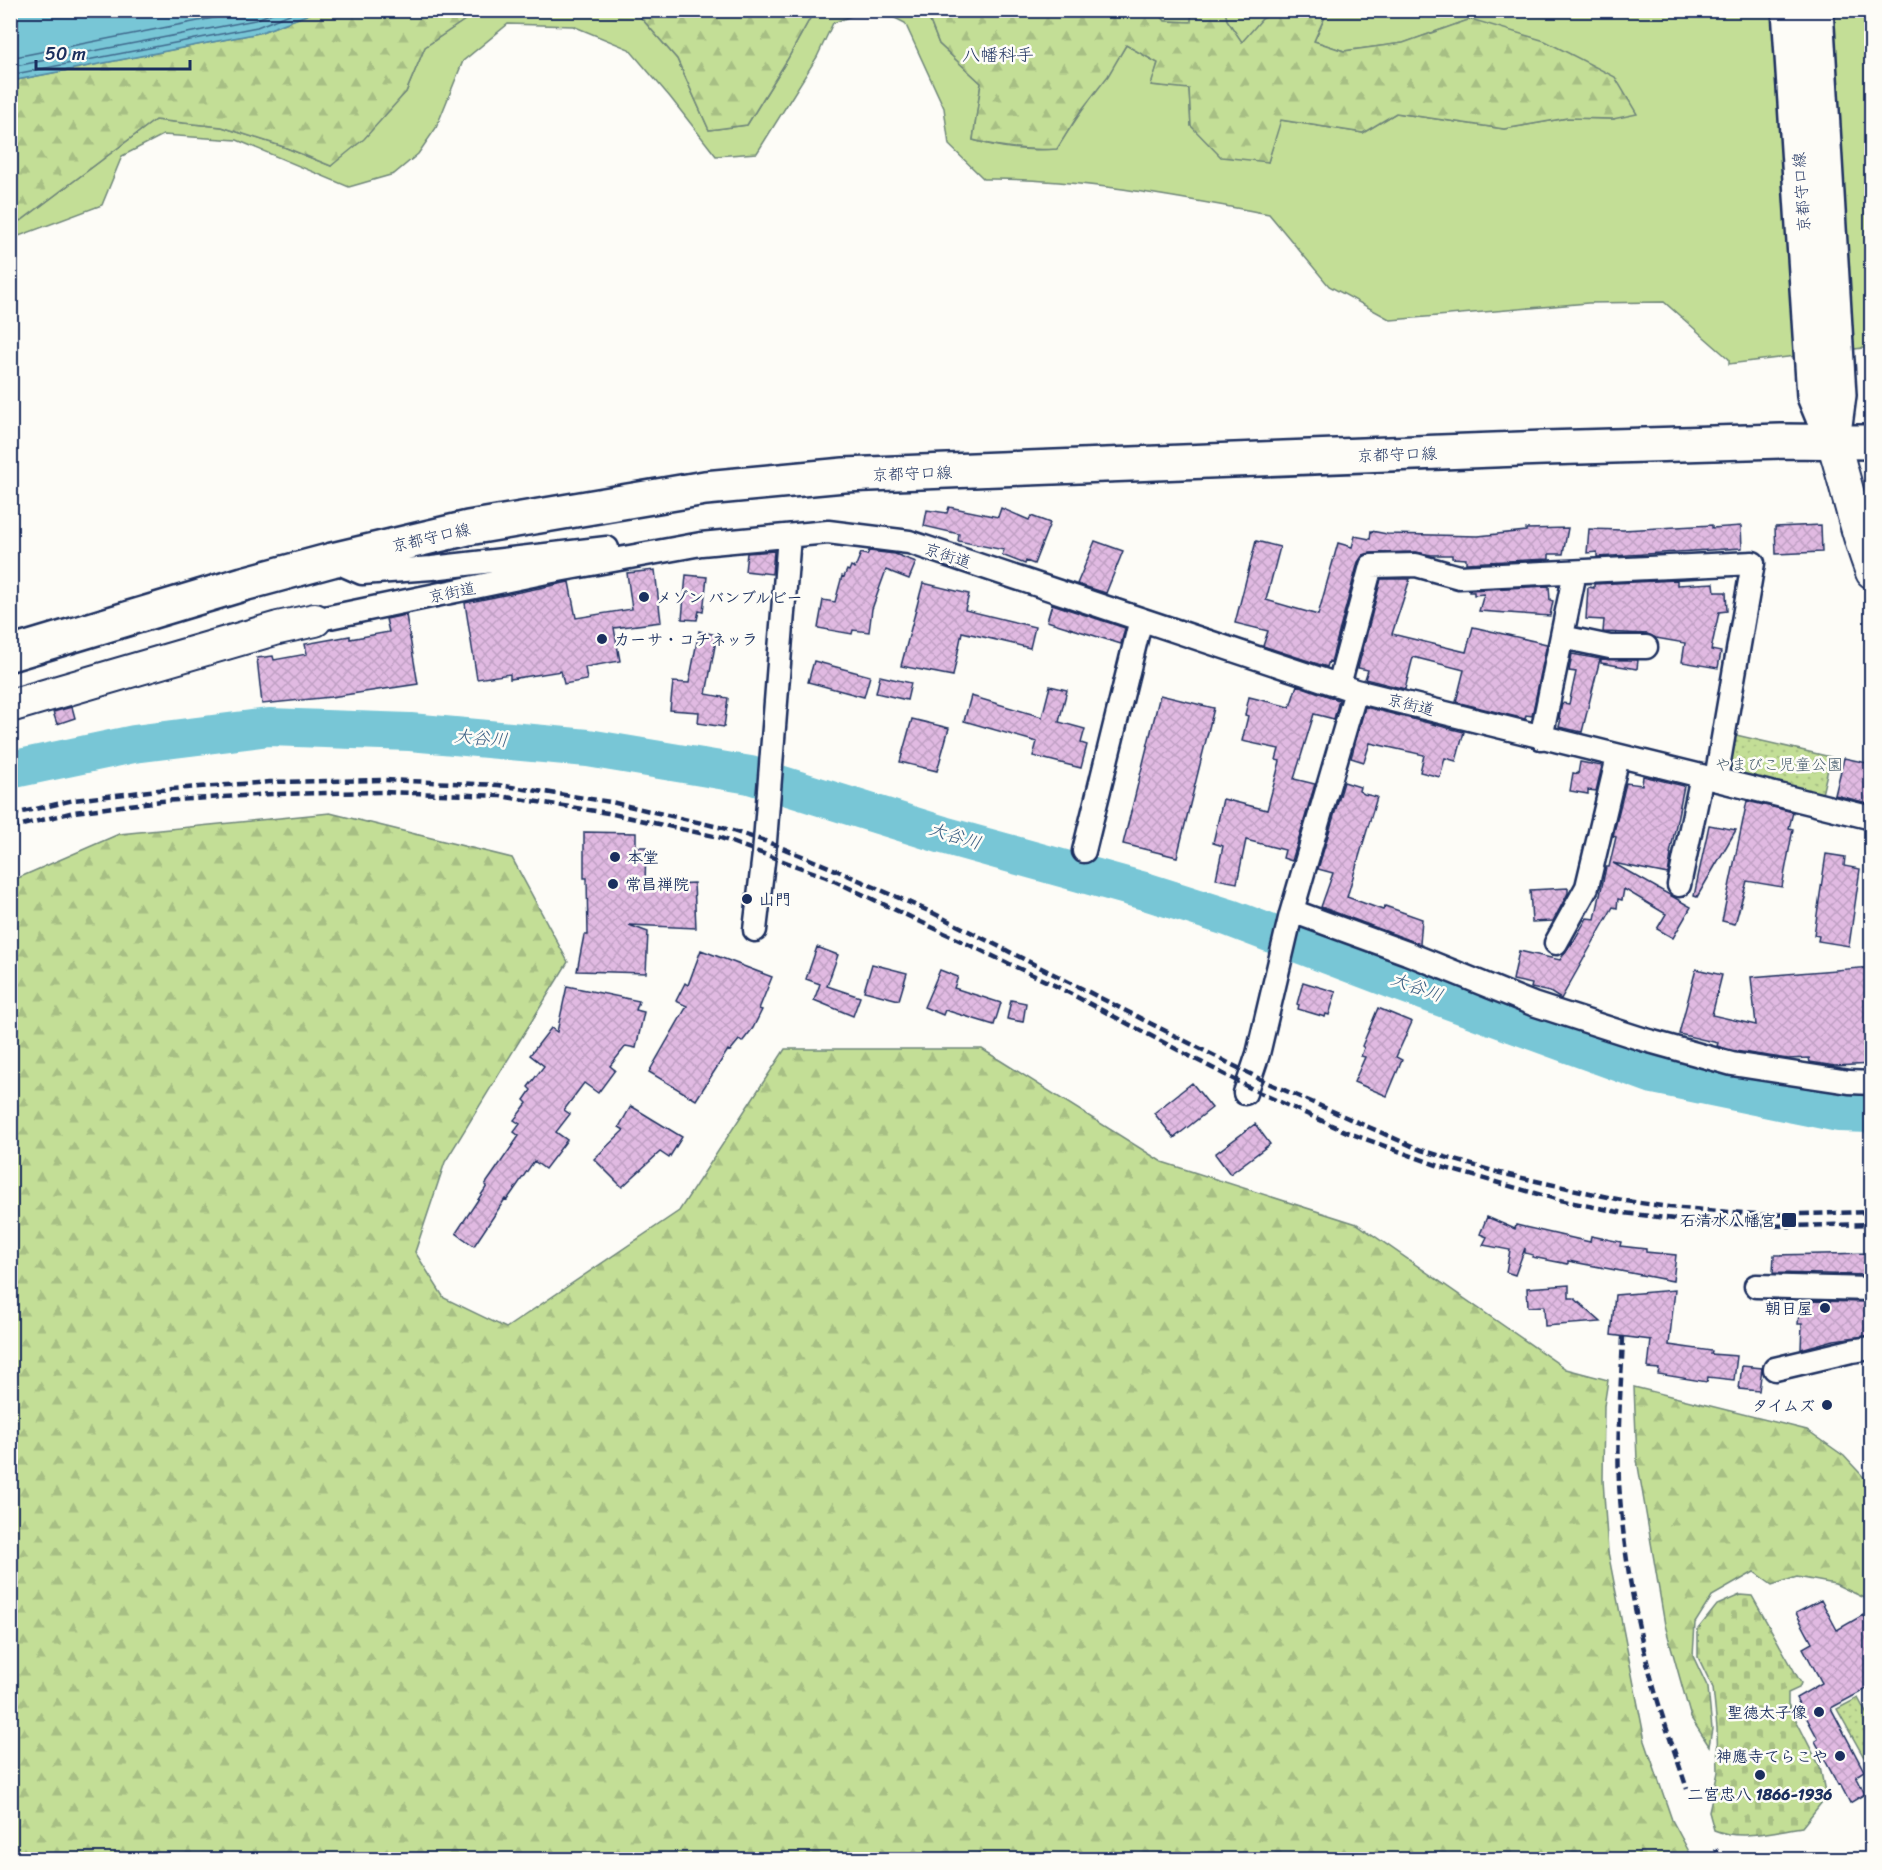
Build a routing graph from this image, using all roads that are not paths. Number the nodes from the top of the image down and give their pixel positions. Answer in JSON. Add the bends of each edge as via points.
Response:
{"nodes":[{"id":1,"x":1789,"y":10,"type":"edge"},
{"id":2,"x":1816,"y":10,"type":"edge"},
{"id":3,"x":1825,"y":375,"type":"junction"},
{"id":4,"x":1833,"y":442,"type":"junction"},
{"id":5,"x":1872,"y":442,"type":"edge"},
{"id":6,"x":789,"y":536,"type":"junction"},
{"id":7,"x":702,"y":544,"type":"junction"},
{"id":8,"x":332,"y":560,"type":"junction"},
{"id":9,"x":1575,"y":572,"type":"junction"},
{"id":10,"x":1872,"y":572,"type":"edge"},
{"id":11,"x":1141,"y":619,"type":"junction"},
{"id":12,"x":315,"y":620,"type":"joint"},
{"id":13,"x":1562,"y":637,"type":"junction"},
{"id":14,"x":1646,"y":647,"type":"dead end"},
{"id":15,"x":10,"y":654,"type":"edge"},
{"id":16,"x":1348,"y":688,"type":"junction"},
{"id":17,"x":10,"y":706,"type":"edge"},
{"id":18,"x":1542,"y":738,"type":"junction"},
{"id":19,"x":1618,"y":757,"type":"junction"},
{"id":20,"x":1709,"y":777,"type":"junction"},
{"id":21,"x":1872,"y":818,"type":"edge"},
{"id":22,"x":1084,"y":851,"type":"dead end"},
{"id":23,"x":1679,"y":885,"type":"dead end"},
{"id":24,"x":1291,"y":912,"type":"junction"},
{"id":25,"x":755,"y":930,"type":"dead end"},
{"id":26,"x":1556,"y":943,"type":"dead end"},
{"id":27,"x":1872,"y":1083,"type":"edge"},
{"id":28,"x":1245,"y":1094,"type":"dead end"},
{"id":29,"x":1756,"y":1286,"type":"dead end"},
{"id":30,"x":1872,"y":1289,"type":"edge"},
{"id":31,"x":1872,"y":1348,"type":"edge"},
{"id":32,"x":1775,"y":1369,"type":"dead end"}],
"edges":[{"from":1,"to":3,"type":"main road","name":"京都守口線"},
{"from":2,"to":3,"type":"main road","name":"京都守口線"},
{"from":3,"to":4,"type":"main road","name":"京都守口線","via":[[1814,396]]},
{"from":4,"to":5,"type":"main road"},
{"from":4,"to":8,"type":"main road","name":"京都守口線","via":[[1545,448],[844,475],[705,488],[578,508],[468,528]]},
{"from":4,"to":10,"type":"street","via":[[1852,517]]},
{"from":6,"to":7,"type":"street","name":"京街道"},
{"from":6,"to":11,"type":"street","name":"京街道","via":[[828,532],[909,542]]},
{"from":6,"to":25,"type":"street","via":[[765,854]]},
{"from":7,"to":8,"type":"street","via":[[601,548],[362,573]]},
{"from":7,"to":12,"type":"street","name":"京街道"},
{"from":8,"to":15,"type":"main road","name":"京都守口線"},
{"from":9,"to":13,"type":"street"},
{"from":9,"to":16,"type":"street","via":[[1459,577],[1416,565],[1371,566]]},
{"from":9,"to":20,"type":"street","via":[[1753,563]]},
{"from":11,"to":16,"type":"street","name":"京街道"},
{"from":11,"to":22,"type":"street"},
{"from":12,"to":17,"type":"street","name":"京街道"},
{"from":13,"to":14,"type":"street","via":[[1610,647]]},
{"from":13,"to":18,"type":"street"},
{"from":16,"to":18,"type":"street","name":"京街道"},
{"from":16,"to":24,"type":"street"},
{"from":18,"to":19,"type":"street","name":"京街道"},
{"from":19,"to":20,"type":"street","name":"京街道"},
{"from":19,"to":26,"type":"street","via":[[1587,887]]},
{"from":20,"to":21,"type":"street","name":"京街道"},
{"from":20,"to":23,"type":"street"},
{"from":24,"to":27,"type":"street","via":[[1418,957],[1533,1004],[1642,1039],[1732,1064]]},
{"from":24,"to":28,"type":"street"},
{"from":29,"to":30,"type":"street"},
{"from":31,"to":32,"type":"street"}]}
